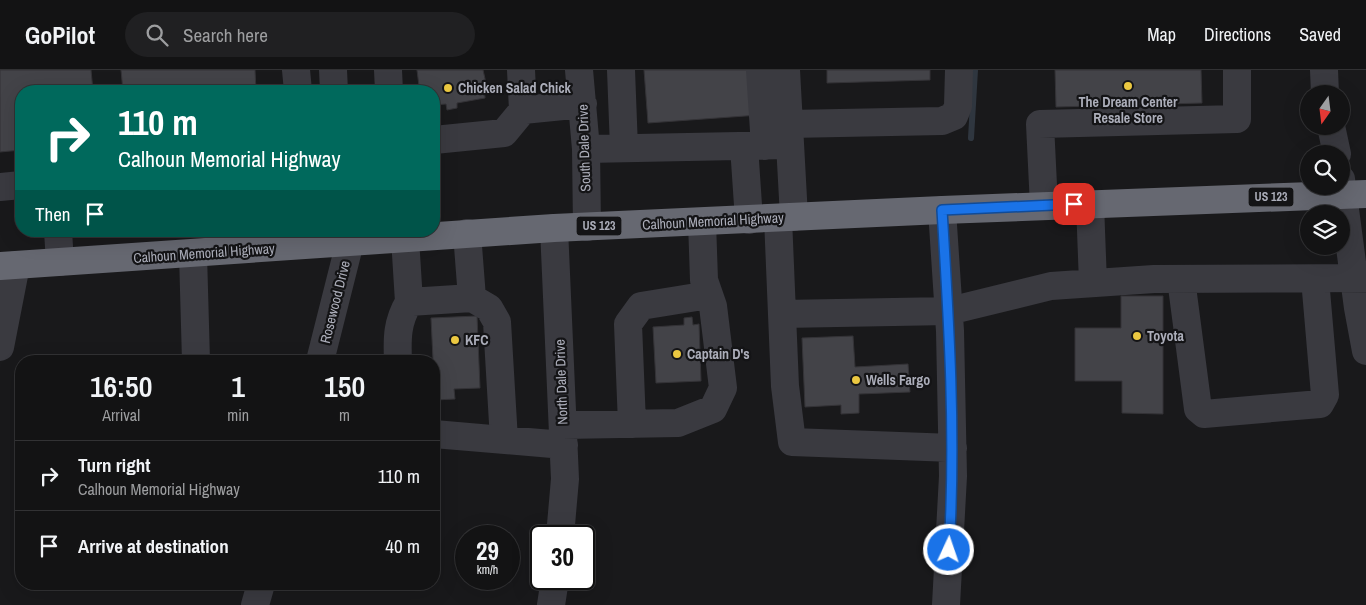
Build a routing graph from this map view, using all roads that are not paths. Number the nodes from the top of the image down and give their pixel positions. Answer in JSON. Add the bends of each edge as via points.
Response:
{"nodes":[{"id":1,"x":296,"y":70,"type":"edge"},
{"id":2,"x":333,"y":70,"type":"edge"},
{"id":3,"x":388,"y":70,"type":"edge"},
{"id":4,"x":522,"y":70,"type":"edge"},
{"id":5,"x":579,"y":70,"type":"edge"},
{"id":6,"x":621,"y":70,"type":"edge"},
{"id":7,"x":760,"y":70,"type":"edge"},
{"id":8,"x":786,"y":70,"type":"edge"},
{"id":9,"x":959,"y":70,"type":"edge"},
{"id":10,"x":1237,"y":70,"type":"edge"},
{"id":11,"x":1324,"y":70,"type":"edge"},
{"id":12,"x":297,"y":85,"type":"edge"},
{"id":13,"x":334,"y":85,"type":"edge"},
{"id":14,"x":389,"y":85,"type":"edge"},
{"id":15,"x":1325,"y":85,"type":"edge"},
{"id":16,"x":583,"y":104,"type":"junction"},
{"id":17,"x":523,"y":110,"type":"junction"},
{"id":18,"x":440,"y":139,"type":"edge"},
{"id":19,"x":772,"y":140,"type":"junction"},
{"id":20,"x":586,"y":148,"type":"junction"},
{"id":21,"x":624,"y":148,"type":"junction"},
{"id":22,"x":15,"y":186,"type":"edge"},
{"id":23,"x":0,"y":187,"type":"edge"},
{"id":24,"x":1350,"y":189,"type":"edge"},
{"id":25,"x":1300,"y":192,"type":"edge"},
{"id":26,"x":1090,"y":204,"type":"junction"},
{"id":27,"x":1044,"y":206,"type":"junction"},
{"id":28,"x":942,"y":210,"type":"junction"},
{"id":29,"x":786,"y":218,"type":"junction"},
{"id":30,"x":749,"y":220,"type":"junction"},
{"id":31,"x":702,"y":222,"type":"junction"},
{"id":32,"x":586,"y":227,"type":"junction"},
{"id":33,"x":554,"y":228,"type":"junction"},
{"id":34,"x":467,"y":233,"type":"junction"},
{"id":35,"x":440,"y":234,"type":"edge"},
{"id":36,"x":58,"y":237,"type":"edge"},
{"id":37,"x":349,"y":237,"type":"edge"},
{"id":38,"x":399,"y":237,"type":"edge"},
{"id":39,"x":193,"y":254,"type":"junction"},
{"id":40,"x":60,"y":262,"type":"junction"},
{"id":41,"x":8,"y":265,"type":"edge"},
{"id":42,"x":1360,"y":278,"type":"edge"},
{"id":43,"x":1182,"y":279,"type":"junction"},
{"id":44,"x":1315,"y":279,"type":"junction"},
{"id":45,"x":1093,"y":284,"type":"junction"},
{"id":46,"x":709,"y":295,"type":"junction"},
{"id":47,"x":472,"y":298,"type":"junction"},
{"id":48,"x":409,"y":302,"type":"junction"},
{"id":49,"x":949,"y":311,"type":"junction"},
{"id":50,"x":782,"y":314,"type":"junction"},
{"id":51,"x":0,"y":347,"type":"edge"},
{"id":52,"x":1366,"y":352,"type":"edge"},
{"id":53,"x":196,"y":355,"type":"edge"},
{"id":54,"x":321,"y":355,"type":"edge"},
{"id":55,"x":398,"y":355,"type":"edge"},
{"id":56,"x":632,"y":424,"type":"junction"},
{"id":57,"x":440,"y":435,"type":"edge"},
{"id":58,"x":563,"y":435,"type":"junction"},
{"id":59,"x":504,"y":440,"type":"junction"},
{"id":60,"x":953,"y":448,"type":"junction"},
{"id":61,"x":561,"y":525,"type":"edge"},
{"id":62,"x":259,"y":590,"type":"edge"},
{"id":63,"x":553,"y":590,"type":"edge"},
{"id":64,"x":255,"y":605,"type":"edge"},
{"id":65,"x":551,"y":605,"type":"edge"},
{"id":66,"x":946,"y":605,"type":"edge"}],
"edges":[{"from":1,"to":12,"type":"street"},
{"from":2,"to":13,"type":"street"},
{"from":3,"to":14,"type":"street"},
{"from":4,"to":17,"type":"street"},
{"from":5,"to":16,"type":"street","name":"South Dale Drive"},
{"from":6,"to":21,"type":"street"},
{"from":7,"to":19,"type":"street"},
{"from":8,"to":19,"type":"street"},
{"from":9,"to":19,"type":"street","via":[[958,106],[954,116],[942,121]]},
{"from":10,"to":27,"type":"street","via":[[1237,120],[1040,124]]},
{"from":11,"to":15,"type":"street"},
{"from":16,"to":17,"type":"street"},
{"from":16,"to":20,"type":"street","name":"South Dale Drive"},
{"from":17,"to":18,"type":"street","via":[[504,133]]},
{"from":19,"to":21,"type":"street"},
{"from":19,"to":29,"type":"street"},
{"from":19,"to":30,"type":"street"},
{"from":20,"to":21,"type":"street"},
{"from":20,"to":32,"type":"street","name":"South Dale Drive"},
{"from":22,"to":23,"type":"street"},
{"from":24,"to":42,"type":"street"},
{"from":25,"to":26,"type":"highway","name":"Calhoun Memorial Highway","number":"US 123"},
{"from":26,"to":27,"type":"highway","name":"Calhoun Memorial Highway","number":"US 123"},
{"from":26,"to":45,"type":"street"},
{"from":27,"to":28,"type":"highway","name":"Calhoun Memorial Highway","number":"US 123"},
{"from":28,"to":29,"type":"highway","name":"Calhoun Memorial Highway","number":"US 123"},
{"from":28,"to":49,"type":"street"},
{"from":29,"to":30,"type":"highway","name":"Calhoun Memorial Highway","number":"US 123"},
{"from":29,"to":50,"type":"street"},
{"from":30,"to":31,"type":"highway","name":"Calhoun Memorial Highway","number":"US 123"},
{"from":31,"to":32,"type":"highway","name":"Calhoun Memorial Highway","number":"US 123"},
{"from":31,"to":46,"type":"street","via":[[704,280]]},
{"from":32,"to":33,"type":"highway","name":"Calhoun Memorial Highway","number":"US 123"},
{"from":33,"to":34,"type":"highway","name":"Calhoun Memorial Highway","number":"US 123"},
{"from":33,"to":58,"type":"street","name":"North Dale Drive"},
{"from":34,"to":35,"type":"highway","name":"Calhoun Memorial Highway","number":"US 123"},
{"from":34,"to":47,"type":"street"},
{"from":36,"to":40,"type":"street"},
{"from":37,"to":39,"type":"highway","name":"Calhoun Memorial Highway","number":"US 123"},
{"from":37,"to":54,"type":"street","name":"Rosewood Drive"},
{"from":38,"to":48,"type":"street"},
{"from":39,"to":40,"type":"highway","name":"Calhoun Memorial Highway","number":"US 123"},
{"from":39,"to":53,"type":"street"},
{"from":40,"to":41,"type":"highway","name":"Calhoun Memorial Highway","number":"US 123"},
{"from":41,"to":51,"type":"street"},
{"from":42,"to":44,"type":"street"},
{"from":42,"to":52,"type":"street"},
{"from":43,"to":44,"type":"street"},
{"from":43,"to":44,"type":"street","via":[[1198,409],[1204,414],[1320,404],[1325,395]]},
{"from":43,"to":45,"type":"street"},
{"from":45,"to":49,"type":"street","via":[[1052,286]]},
{"from":46,"to":56,"type":"street","via":[[641,306],[628,324]]},
{"from":46,"to":56,"type":"street","via":[[714,306],[720,347],[722,388],[713,409],[678,424]]},
{"from":47,"to":48,"type":"street"},
{"from":47,"to":59,"type":"street","via":[[490,308],[497,322]]},
{"from":48,"to":55,"type":"street","via":[[397,329]]},
{"from":49,"to":50,"type":"street"},
{"from":49,"to":60,"type":"street"},
{"from":50,"to":60,"type":"street","via":[[785,386],[792,442]]},
{"from":56,"to":58,"type":"street"},
{"from":57,"to":59,"type":"street"},
{"from":58,"to":59,"type":"street"},
{"from":58,"to":61,"type":"street","name":"North Dale Drive","via":[[565,479]]},
{"from":60,"to":66,"type":"street"},
{"from":62,"to":64,"type":"street"},
{"from":63,"to":65,"type":"street"}]}
